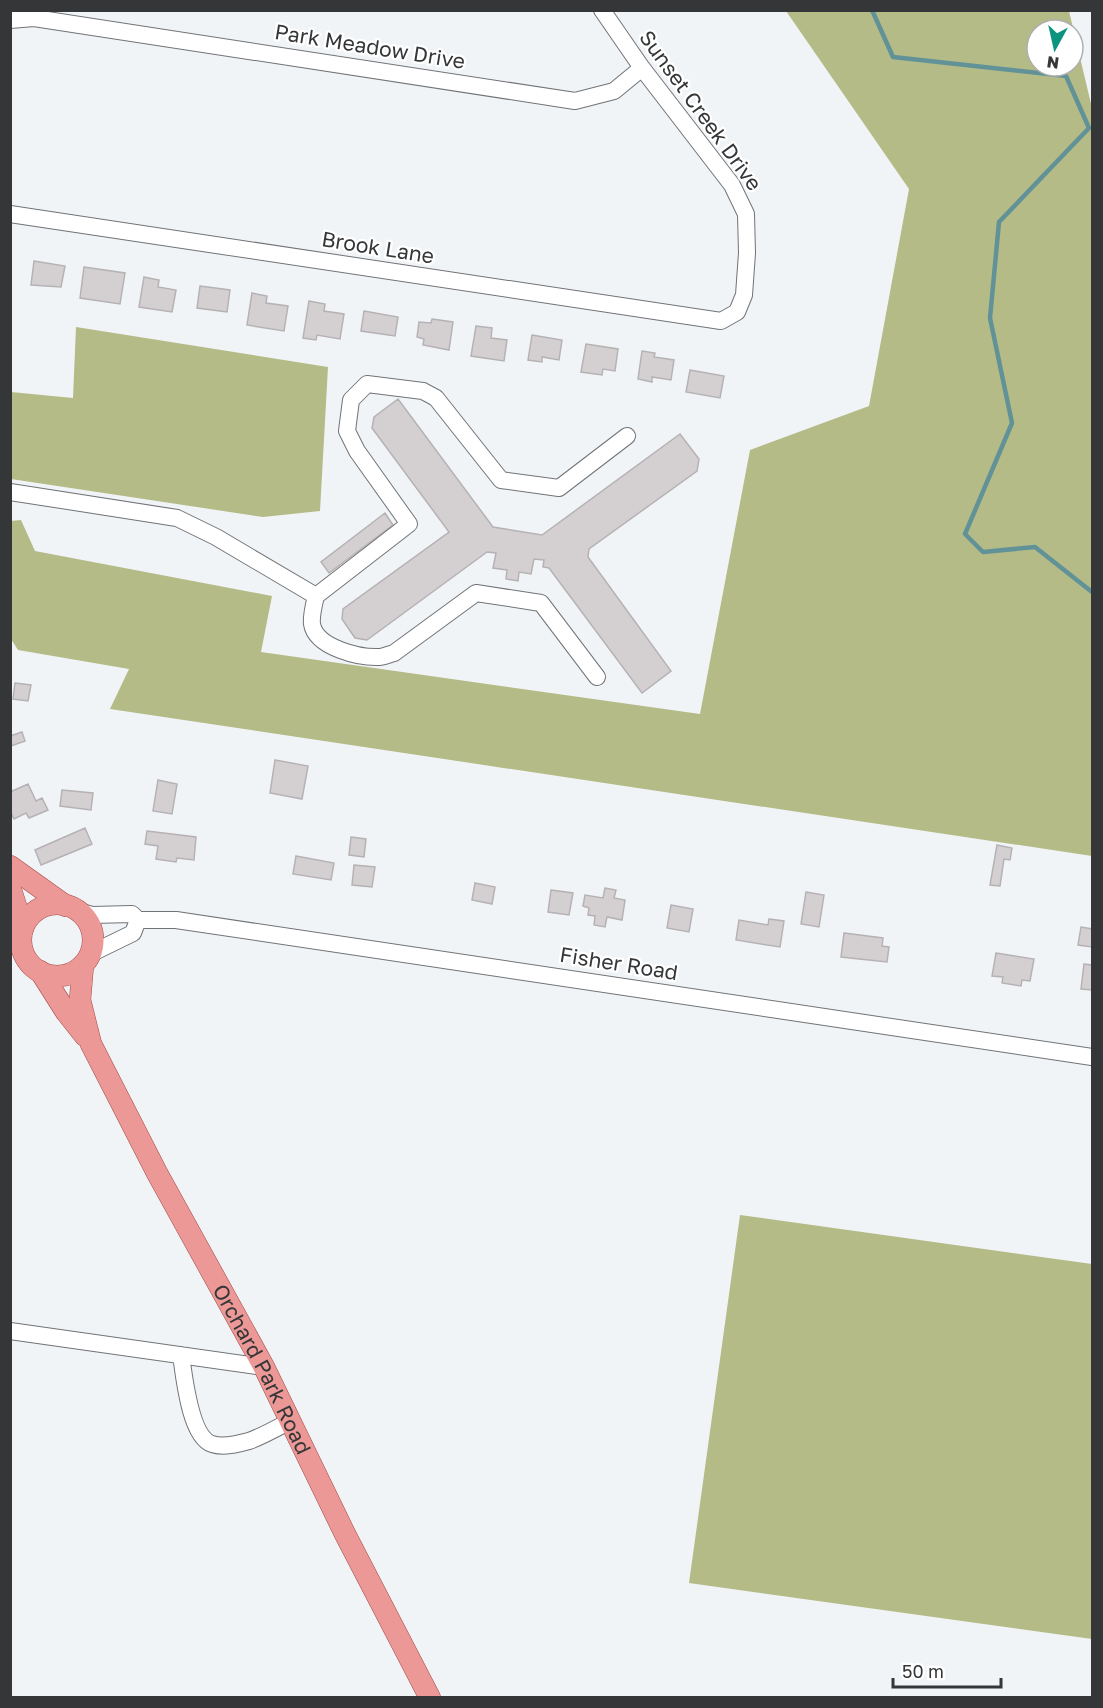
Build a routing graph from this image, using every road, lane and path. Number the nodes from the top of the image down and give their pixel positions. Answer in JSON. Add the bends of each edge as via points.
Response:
{"nodes":[{"id":1,"x":602,"y":10,"type":"edge"},
{"id":2,"x":10,"y":20,"type":"edge"},
{"id":3,"x":642,"y":68,"type":"junction"},
{"id":4,"x":10,"y":214,"type":"edge"},
{"id":5,"x":737,"y":312,"type":"joint"},
{"id":6,"x":627,"y":436,"type":"dead end"},
{"id":7,"x":10,"y":492,"type":"edge"},
{"id":8,"x":316,"y":596,"type":"junction"},
{"id":9,"x":597,"y":677,"type":"dead end"},
{"id":10,"x":10,"y":866,"type":"edge"},
{"id":11,"x":12,"y":897,"type":"edge"},
{"id":12,"x":72,"y":908,"type":"junction"},
{"id":13,"x":138,"y":920,"type":"junction"},
{"id":14,"x":23,"y":928,"type":"junction"},
{"id":15,"x":87,"y":959,"type":"junction"},
{"id":16,"x":40,"y":971,"type":"junction"},
{"id":17,"x":91,"y":1044,"type":"junction"},
{"id":18,"x":1092,"y":1057,"type":"edge"},
{"id":19,"x":10,"y":1331,"type":"edge"},
{"id":20,"x":181,"y":1355,"type":"junction"},
{"id":21,"x":264,"y":1367,"type":"junction"},
{"id":22,"x":290,"y":1421,"type":"junction"},
{"id":23,"x":430,"y":1698,"type":"edge"}],
"edges":[{"from":1,"to":3,"type":"street","name":"Sunset Creek Drive"},
{"from":2,"to":3,"type":"street","name":"Park Meadow Drive","via":[[34,18],[575,100],[615,91]]},
{"from":3,"to":5,"type":"street","name":"Sunset Creek Drive","via":[[732,185],[746,214],[746,274]]},
{"from":4,"to":5,"type":"street","name":"Brook Lane","via":[[721,321]]},
{"from":6,"to":8,"type":"street","via":[[559,488],[501,480],[436,398],[423,391],[366,384],[351,400],[347,431],[409,524]]},
{"from":7,"to":8,"type":"street","via":[[177,518]]},
{"from":8,"to":9,"type":"street","via":[[312,624],[324,643],[343,652],[380,657],[394,653],[476,593],[541,603]]},
{"from":10,"to":12,"type":"main road"},
{"from":11,"to":14,"type":"main road"},
{"from":12,"to":13,"type":"street","name":"Fisher Road","via":[[92,915],[132,914]]},
{"from":12,"to":14,"type":"main road","via":[[49,905],[38,910]]},
{"from":12,"to":15,"type":"main road","via":[[89,923],[93,934]]},
{"from":13,"to":15,"type":"street","via":[[133,933]]},
{"from":13,"to":18,"type":"street","name":"Fisher Road","via":[[176,920]]},
{"from":14,"to":16,"type":"main road","via":[[23,952]]},
{"from":15,"to":16,"type":"main road","via":[[72,973],[60,976]]},
{"from":15,"to":17,"type":"main road","name":"Orchard Park Road","via":[[80,1000]]},
{"from":16,"to":17,"type":"main road","name":"Orchard Park Road"},
{"from":17,"to":21,"type":"main road","name":"Orchard Park Road"},
{"from":19,"to":20,"type":"street"},
{"from":20,"to":21,"type":"street"},
{"from":20,"to":22,"type":"street","via":[[193,1416],[199,1433],[211,1444],[227,1446],[250,1440]]},
{"from":21,"to":22,"type":"main road","name":"Orchard Park Road"},
{"from":22,"to":23,"type":"main road","name":"Orchard Park Road"}]}
